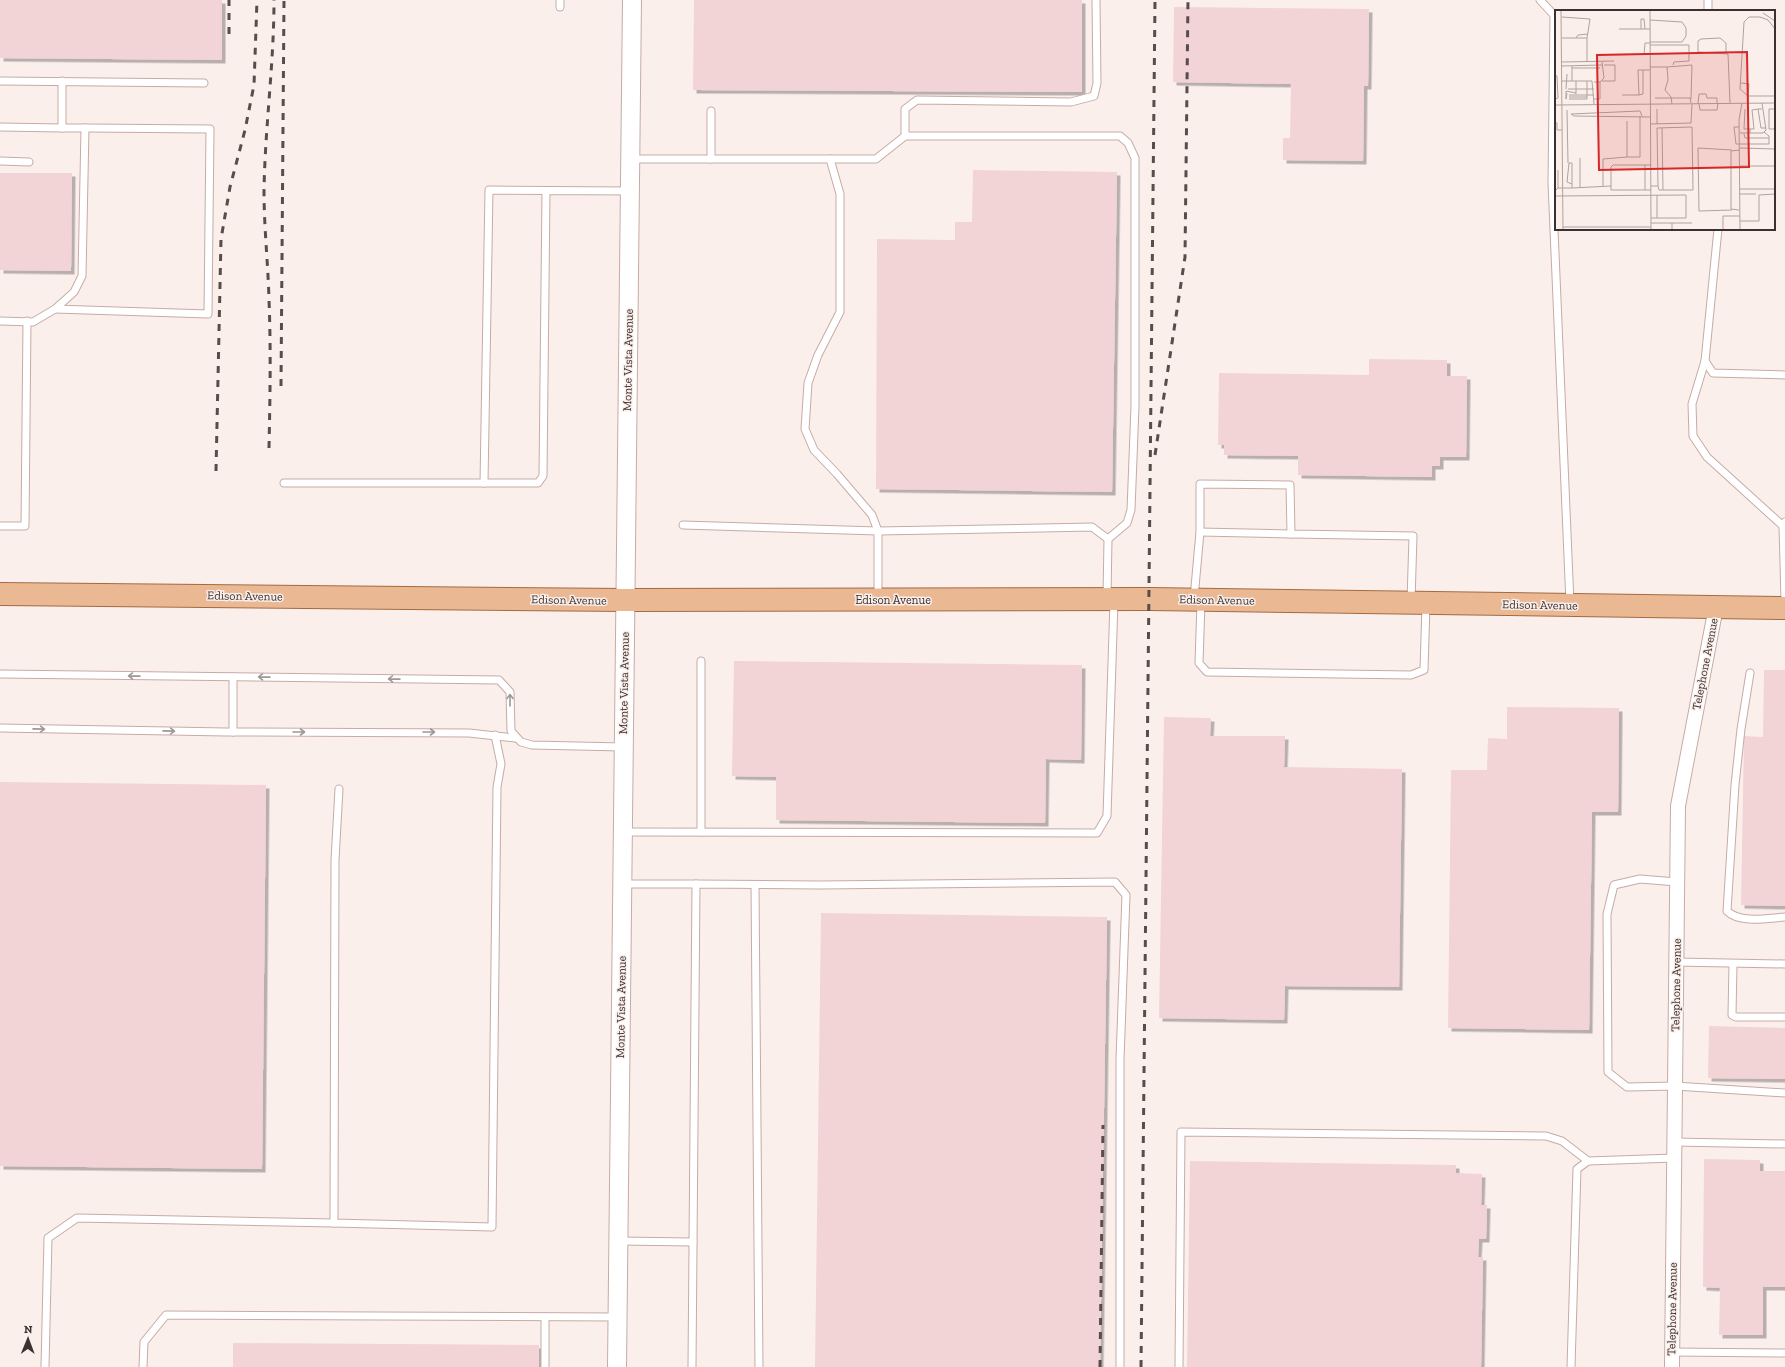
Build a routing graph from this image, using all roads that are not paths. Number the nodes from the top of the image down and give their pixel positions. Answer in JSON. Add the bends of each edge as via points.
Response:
{"nodes":[{"id":1,"x":632,"y":0,"type":"edge"},
{"id":2,"x":1096,"y":0,"type":"edge"},
{"id":3,"x":1540,"y":0,"type":"edge"},
{"id":4,"x":0,"y":81,"type":"edge"},
{"id":5,"x":62,"y":81,"type":"junction"},
{"id":6,"x":204,"y":83,"type":"dead end"},
{"id":7,"x":711,"y":111,"type":"dead end"},
{"id":8,"x":0,"y":127,"type":"edge"},
{"id":9,"x":62,"y":128,"type":"junction"},
{"id":10,"x":85,"y":128,"type":"junction"},
{"id":11,"x":905,"y":136,"type":"junction"},
{"id":12,"x":630,"y":159,"type":"junction"},
{"id":13,"x":711,"y":159,"type":"junction"},
{"id":14,"x":830,"y":159,"type":"junction"},
{"id":15,"x":0,"y":161,"type":"edge"},
{"id":16,"x":29,"y":162,"type":"dead end"},
{"id":17,"x":546,"y":191,"type":"junction"},
{"id":18,"x":630,"y":191,"type":"junction"},
{"id":19,"x":1718,"y":230,"type":"edge"},
{"id":20,"x":55,"y":309,"type":"junction"},
{"id":21,"x":0,"y":321,"type":"edge"},
{"id":22,"x":27,"y":322,"type":"junction"},
{"id":23,"x":1705,"y":362,"type":"junction"},
{"id":24,"x":1785,"y":375,"type":"edge"},
{"id":25,"x":284,"y":483,"type":"dead end"},
{"id":26,"x":484,"y":483,"type":"junction"},
{"id":27,"x":1784,"y":525,"type":"edge"},
{"id":28,"x":0,"y":526,"type":"edge"},
{"id":29,"x":683,"y":526,"type":"dead end"},
{"id":30,"x":878,"y":531,"type":"junction"},
{"id":31,"x":1200,"y":532,"type":"junction"},
{"id":32,"x":1291,"y":534,"type":"junction"},
{"id":33,"x":1108,"y":539,"type":"junction"},
{"id":34,"x":0,"y":594,"type":"edge"},
{"id":35,"x":1111,"y":599,"type":"junction"},
{"id":36,"x":625,"y":600,"type":"junction"},
{"id":37,"x":878,"y":600,"type":"junction"},
{"id":38,"x":1197,"y":600,"type":"junction"},
{"id":39,"x":1785,"y":601,"type":"edge"},
{"id":40,"x":1418,"y":603,"type":"junction"},
{"id":41,"x":1570,"y":605,"type":"junction"},
{"id":42,"x":1716,"y":607,"type":"junction"},
{"id":43,"x":1785,"y":608,"type":"edge"},
{"id":44,"x":701,"y":661,"type":"dead end"},
{"id":45,"x":1750,"y":673,"type":"dead end"},
{"id":46,"x":0,"y":674,"type":"edge"},
{"id":47,"x":233,"y":677,"type":"junction"},
{"id":48,"x":0,"y":728,"type":"edge"},
{"id":49,"x":233,"y":732,"type":"junction"},
{"id":50,"x":495,"y":735,"type":"junction"},
{"id":51,"x":515,"y":738,"type":"junction"},
{"id":52,"x":624,"y":747,"type":"junction"},
{"id":53,"x":339,"y":789,"type":"dead end"},
{"id":54,"x":623,"y":832,"type":"junction"},
{"id":55,"x":701,"y":832,"type":"junction"},
{"id":56,"x":1677,"y":882,"type":"junction"},
{"id":57,"x":622,"y":884,"type":"junction"},
{"id":58,"x":696,"y":884,"type":"junction"},
{"id":59,"x":755,"y":885,"type":"junction"},
{"id":60,"x":1785,"y":917,"type":"edge"},
{"id":61,"x":1676,"y":962,"type":"junction"},
{"id":62,"x":1733,"y":964,"type":"junction"},
{"id":63,"x":1785,"y":964,"type":"edge"},
{"id":64,"x":1785,"y":1017,"type":"edge"},
{"id":65,"x":1675,"y":1086,"type":"junction"},
{"id":66,"x":1785,"y":1093,"type":"edge"},
{"id":67,"x":1674,"y":1142,"type":"junction"},
{"id":68,"x":1785,"y":1144,"type":"edge"},
{"id":69,"x":1674,"y":1158,"type":"junction"},
{"id":70,"x":1588,"y":1161,"type":"junction"},
{"id":71,"x":334,"y":1223,"type":"junction"},
{"id":72,"x":619,"y":1241,"type":"junction"},
{"id":73,"x":693,"y":1242,"type":"junction"},
{"id":74,"x":545,"y":1317,"type":"junction"},
{"id":75,"x":618,"y":1318,"type":"junction"},
{"id":76,"x":1672,"y":1352,"type":"junction"},
{"id":77,"x":1785,"y":1353,"type":"edge"},
{"id":78,"x":45,"y":1367,"type":"edge"},
{"id":79,"x":144,"y":1367,"type":"edge"},
{"id":80,"x":545,"y":1367,"type":"edge"},
{"id":81,"x":617,"y":1367,"type":"edge"},
{"id":82,"x":692,"y":1367,"type":"edge"},
{"id":83,"x":758,"y":1367,"type":"edge"},
{"id":84,"x":1120,"y":1367,"type":"edge"},
{"id":85,"x":1179,"y":1367,"type":"edge"},
{"id":86,"x":1571,"y":1367,"type":"edge"},
{"id":87,"x":1672,"y":1367,"type":"edge"}],
"edges":[{"from":1,"to":12,"type":"street","name":"Monte Vista Avenue"},
{"from":2,"to":11,"type":"lane","via":[[1097,83],[1094,96],[1071,102],[917,100],[905,109]]},
{"from":3,"to":41,"type":"lane","via":[[1554,16],[1552,183]]},
{"from":4,"to":5,"type":"lane"},
{"from":5,"to":6,"type":"lane"},
{"from":5,"to":9,"type":"lane"},
{"from":7,"to":13,"type":"lane"},
{"from":8,"to":9,"type":"lane"},
{"from":9,"to":10,"type":"lane"},
{"from":10,"to":20,"type":"lane","via":[[82,276],[74,292]]},
{"from":10,"to":20,"type":"lane","via":[[210,129],[208,314]]},
{"from":11,"to":14,"type":"lane","via":[[876,159]]},
{"from":11,"to":33,"type":"lane","via":[[1120,136],[1128,143],[1135,158],[1135,406],[1131,510],[1127,523]]},
{"from":12,"to":13,"type":"lane"},
{"from":12,"to":18,"type":"street","name":"Monte Vista Avenue"},
{"from":13,"to":14,"type":"lane"},
{"from":14,"to":30,"type":"lane","via":[[840,194],[840,312],[818,355],[808,383],[806,429],[814,450],[872,515]]},
{"from":15,"to":16,"type":"lane"},
{"from":17,"to":18,"type":"lane"},
{"from":17,"to":26,"type":"lane","via":[[543,476],[538,483]]},
{"from":17,"to":26,"type":"lane","via":[[489,190]]},
{"from":18,"to":36,"type":"street","name":"Monte Vista Avenue"},
{"from":19,"to":23,"type":"lane"},
{"from":20,"to":22,"type":"lane","via":[[33,322]]},
{"from":21,"to":22,"type":"lane"},
{"from":22,"to":28,"type":"lane","via":[[25,526]]},
{"from":23,"to":24,"type":"lane","via":[[1713,373]]},
{"from":23,"to":27,"type":"lane","via":[[1692,404],[1692,436],[1707,457]]},
{"from":25,"to":26,"type":"lane"},
{"from":27,"to":39,"type":"lane"},
{"from":29,"to":30,"type":"lane"},
{"from":30,"to":33,"type":"lane","via":[[1092,527]]},
{"from":30,"to":37,"type":"lane"},
{"from":31,"to":32,"type":"lane"},
{"from":31,"to":32,"type":"lane","via":[[1200,484],[1290,485]]},
{"from":31,"to":38,"type":"lane"},
{"from":32,"to":40,"type":"lane","via":[[1412,536]]},
{"from":33,"to":35,"type":"lane"},
{"from":34,"to":36,"type":"main road","name":"Edison Avenue"},
{"from":35,"to":37,"type":"main road","name":"Edison Avenue"},
{"from":35,"to":38,"type":"main road","name":"Edison Avenue"},
{"from":35,"to":55,"type":"lane","via":[[1107,816],[1097,833]]},
{"from":36,"to":37,"type":"main road","name":"Edison Avenue"},
{"from":36,"to":52,"type":"street","name":"Monte Vista Avenue"},
{"from":38,"to":40,"type":"main road","name":"Edison Avenue"},
{"from":38,"to":40,"type":"lane","via":[[1199,663],[1207,672],[1411,675],[1424,670]]},
{"from":40,"to":41,"type":"main road","name":"Edison Avenue"},
{"from":41,"to":42,"type":"main road","name":"Edison Avenue"},
{"from":42,"to":43,"type":"main road","name":"Edison Avenue"},
{"from":42,"to":56,"type":"street","name":"Telephone Avenue","via":[[1678,806]]},
{"from":44,"to":55,"type":"lane"},
{"from":45,"to":60,"type":"lane","via":[[1735,785],[1728,911],[1732,916],[1741,919]]},
{"from":47,"to":46,"type":"lane","one_way":true},
{"from":47,"to":49,"type":"lane"},
{"from":51,"to":47,"type":"lane","one_way":true,"via":[[511,731],[510,692],[499,680]]},
{"from":48,"to":49,"type":"lane","one_way":true},
{"from":49,"to":50,"type":"lane","one_way":true},
{"from":50,"to":51,"type":"lane"},
{"from":50,"to":71,"type":"lane","via":[[501,764],[497,787],[492,1227]]},
{"from":51,"to":52,"type":"lane","via":[[532,745]]},
{"from":52,"to":54,"type":"street","name":"Monte Vista Avenue"},
{"from":53,"to":71,"type":"lane","via":[[335,860]]},
{"from":54,"to":55,"type":"lane"},
{"from":54,"to":57,"type":"street","name":"Monte Vista Avenue"},
{"from":56,"to":61,"type":"street","name":"Telephone Avenue"},
{"from":56,"to":65,"type":"lane","via":[[1640,879],[1614,885],[1607,914],[1608,1072],[1627,1087]]},
{"from":57,"to":58,"type":"lane"},
{"from":57,"to":72,"type":"street","name":"Monte Vista Avenue"},
{"from":58,"to":59,"type":"lane"},
{"from":58,"to":73,"type":"lane"},
{"from":59,"to":83,"type":"lane"},
{"from":59,"to":84,"type":"lane","via":[[1115,882],[1126,895],[1120,1060]]},
{"from":61,"to":62,"type":"lane"},
{"from":61,"to":65,"type":"street","name":"Telephone Avenue"},
{"from":62,"to":63,"type":"lane"},
{"from":62,"to":64,"type":"lane","via":[[1732,1015]]},
{"from":65,"to":66,"type":"lane"},
{"from":65,"to":67,"type":"street","name":"Telephone Avenue"},
{"from":67,"to":68,"type":"lane"},
{"from":67,"to":69,"type":"street","name":"Telephone Avenue"},
{"from":69,"to":70,"type":"lane"},
{"from":69,"to":76,"type":"street","name":"Telephone Avenue"},
{"from":70,"to":85,"type":"lane","via":[[1562,1141],[1546,1136],[1181,1132]]},
{"from":70,"to":86,"type":"lane","via":[[1577,1169]]},
{"from":71,"to":78,"type":"lane","via":[[77,1218],[48,1238]]},
{"from":72,"to":73,"type":"lane"},
{"from":72,"to":75,"type":"street","name":"Monte Vista Avenue"},
{"from":73,"to":82,"type":"lane"},
{"from":74,"to":75,"type":"lane"},
{"from":74,"to":79,"type":"lane","via":[[166,1314],[144,1342]]},
{"from":74,"to":80,"type":"lane"},
{"from":75,"to":81,"type":"street","name":"Monte Vista Avenue"},
{"from":76,"to":77,"type":"lane"},
{"from":76,"to":87,"type":"street","name":"Telephone Avenue"}]}
